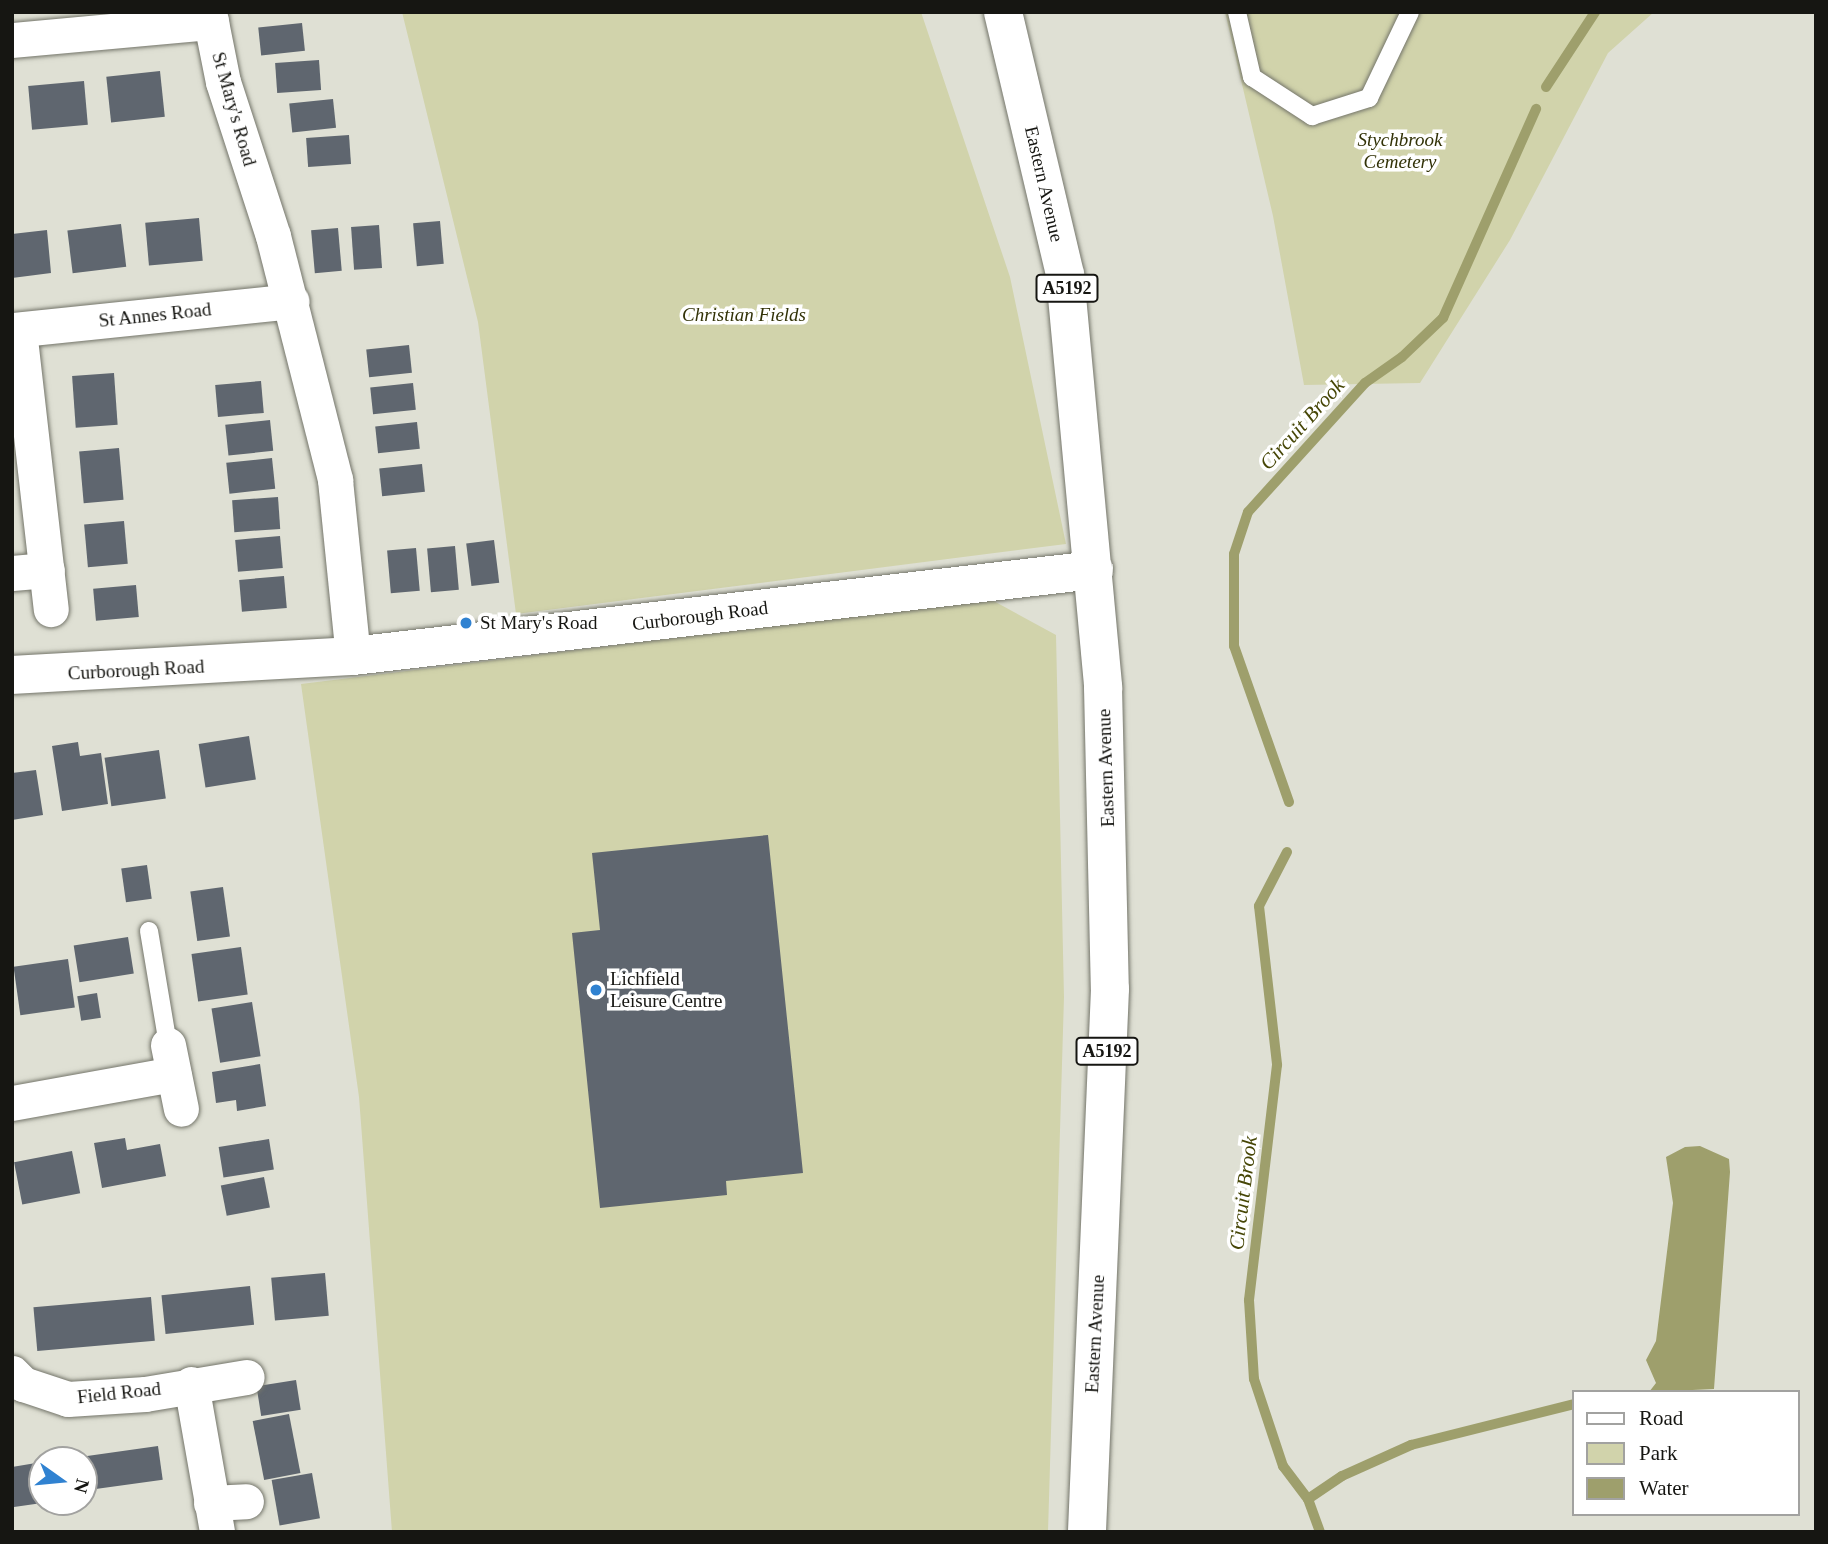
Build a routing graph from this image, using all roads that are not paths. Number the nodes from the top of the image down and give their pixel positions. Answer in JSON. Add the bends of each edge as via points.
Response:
{"nodes":[{"id":1,"x":1003,"y":12,"type":"edge"},
{"id":2,"x":1237,"y":12,"type":"edge"},
{"id":3,"x":1410,"y":12,"type":"edge"},
{"id":4,"x":210,"y":17,"type":"edge"},
{"id":5,"x":12,"y":40,"type":"edge"},
{"id":6,"x":291,"y":301,"type":"junction"},
{"id":7,"x":15,"y":330,"type":"edge"},
{"id":8,"x":47,"y":570,"type":"junction"},
{"id":9,"x":1094,"y":570,"type":"junction"},
{"id":10,"x":12,"y":573,"type":"edge"},
{"id":11,"x":51,"y":610,"type":"dead end"},
{"id":12,"x":353,"y":656,"type":"junction"},
{"id":13,"x":12,"y":675,"type":"edge"},
{"id":14,"x":149,"y":931,"type":"dead end"},
{"id":15,"x":170,"y":1060,"type":"junction"},
{"id":16,"x":12,"y":1103,"type":"edge"},
{"id":17,"x":180,"y":1109,"type":"dead end"},
{"id":18,"x":12,"y":1373,"type":"edge"},
{"id":19,"x":247,"y":1377,"type":"dead end"},
{"id":20,"x":191,"y":1384,"type":"junction"},
{"id":21,"x":246,"y":1502,"type":"dead end"},
{"id":22,"x":214,"y":1517,"type":"edge"},
{"id":23,"x":1087,"y":1532,"type":"edge"}],
"edges":[{"from":1,"to":9,"type":"main road","name":"Eastern Avenue","number":"A5192","via":[[1065,275]]},
{"from":2,"to":3,"type":"lane","via":[[1252,77],[1312,116],[1369,98]]},
{"from":4,"to":5,"type":"street"},
{"from":4,"to":6,"type":"street","name":"St Mary's Road","via":[[222,82]]},
{"from":6,"to":7,"type":"street","name":"St Annes Road"},
{"from":6,"to":12,"type":"street","name":"St Mary's Road","via":[[335,480]]},
{"from":7,"to":8,"type":"street","name":"St Annes Road"},
{"from":8,"to":10,"type":"street"},
{"from":8,"to":11,"type":"street","name":"St Annes Road"},
{"from":9,"to":12,"type":"main road","name":"Curborough Road"},
{"from":9,"to":23,"type":"main road","name":"Eastern Avenue","number":"A5192","via":[[1108,798],[1110,989]]},
{"from":12,"to":13,"type":"main road","name":"Curborough Road"},
{"from":14,"to":15,"type":"lane"},
{"from":15,"to":16,"type":"street"},
{"from":15,"to":17,"type":"street"},
{"from":18,"to":20,"type":"street","name":"Field Road","via":[[23,1384],[68,1399],[145,1394]]},
{"from":19,"to":20,"type":"street","name":"Field Road"},
{"from":20,"to":22,"type":"street"},
{"from":21,"to":22,"type":"street"}]}
